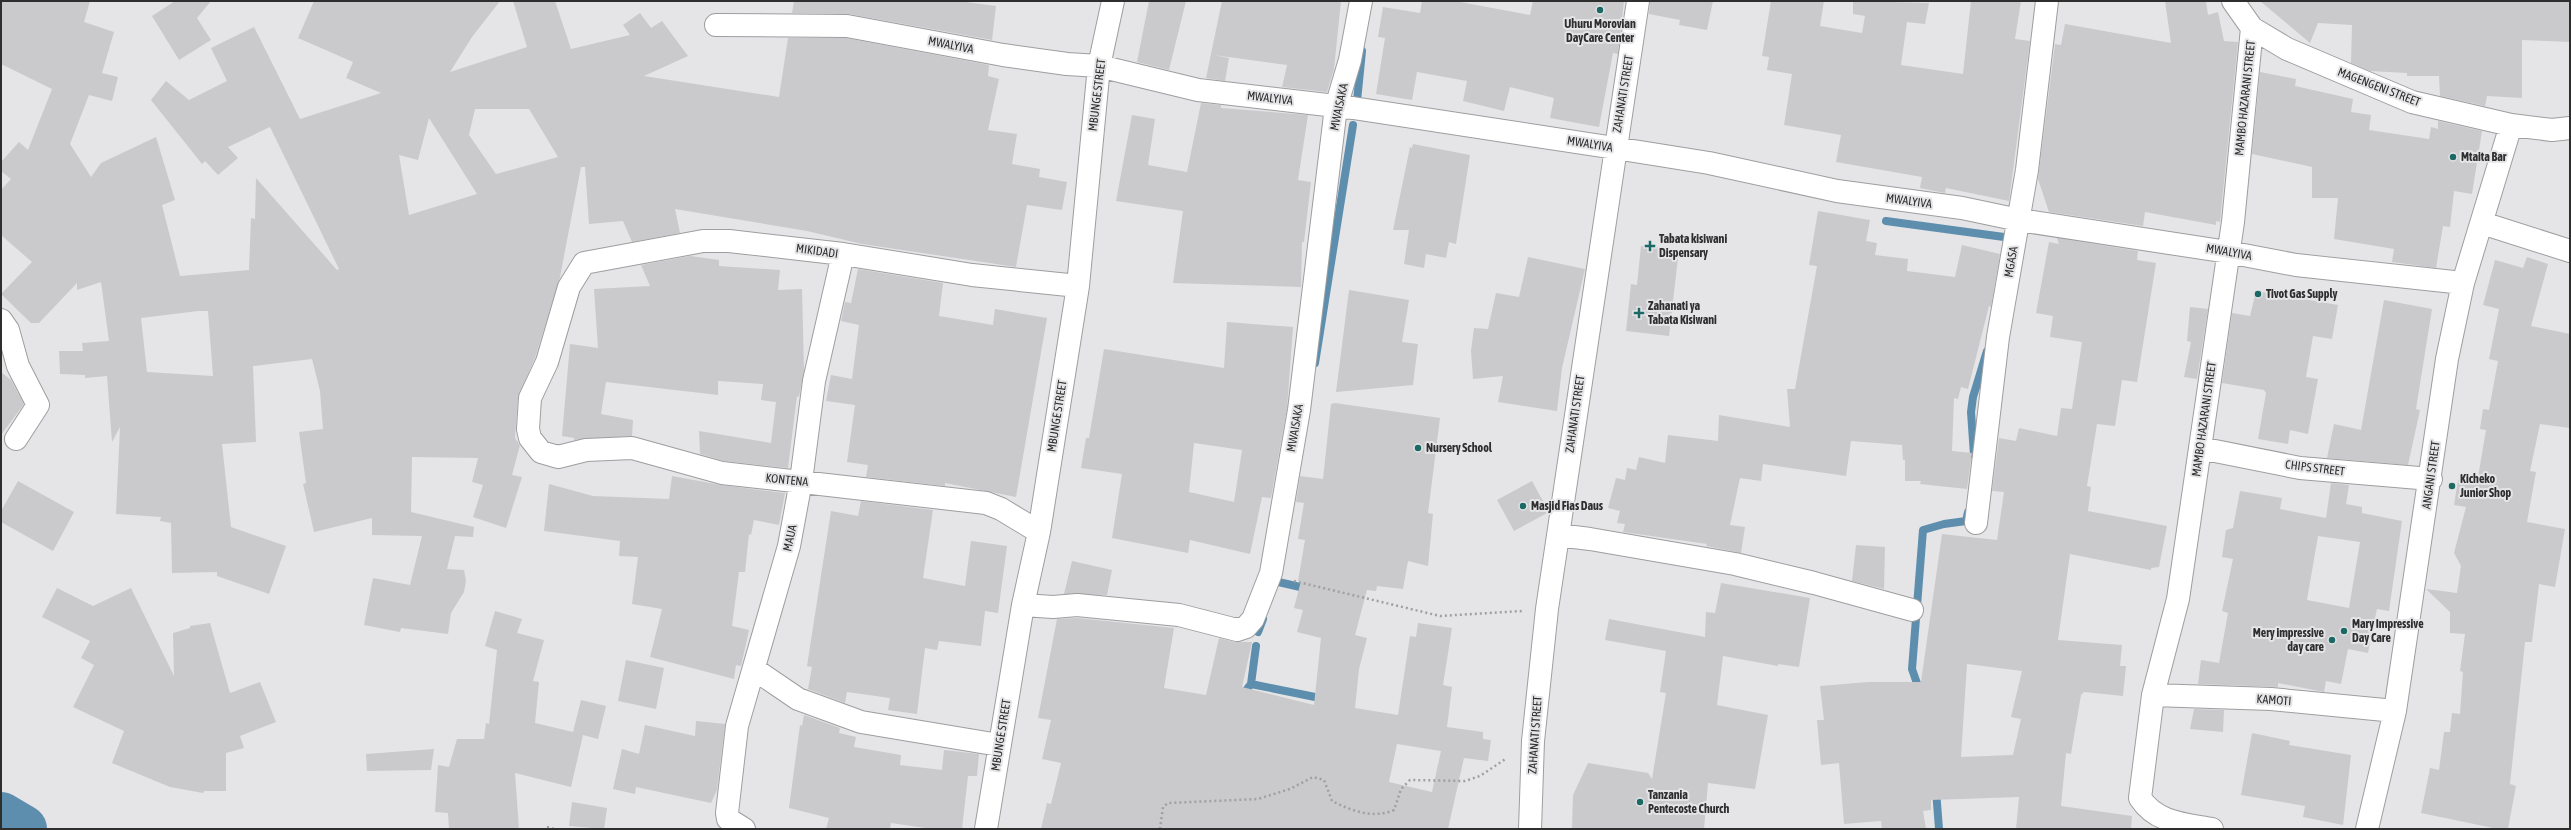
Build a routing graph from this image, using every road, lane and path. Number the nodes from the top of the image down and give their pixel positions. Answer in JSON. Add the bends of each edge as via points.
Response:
{"nodes":[{"id":1,"x":1113,"y":1,"type":"edge"},
{"id":2,"x":1361,"y":1,"type":"edge"},
{"id":3,"x":1638,"y":1,"type":"edge"},
{"id":4,"x":2047,"y":1,"type":"edge"},
{"id":5,"x":2233,"y":1,"type":"edge"},
{"id":6,"x":716,"y":25,"type":"dead end"},
{"id":7,"x":2252,"y":28,"type":"junction"},
{"id":8,"x":1099,"y":66,"type":"junction"},
{"id":9,"x":1336,"y":107,"type":"junction"},
{"id":10,"x":2511,"y":125,"type":"junction"},
{"id":11,"x":2570,"y":128,"type":"edge"},
{"id":12,"x":1615,"y":148,"type":"junction"},
{"id":13,"x":2019,"y":220,"type":"junction"},
{"id":14,"x":2482,"y":222,"type":"junction"},
{"id":15,"x":2570,"y":251,"type":"edge"},
{"id":16,"x":2228,"y":252,"type":"junction"},
{"id":17,"x":843,"y":254,"type":"junction"},
{"id":18,"x":2463,"y":283,"type":"junction"},
{"id":19,"x":1078,"y":286,"type":"junction"},
{"id":20,"x":1,"y":320,"type":"edge"},
{"id":21,"x":16,"y":439,"type":"dead end"},
{"id":22,"x":535,"y":446,"type":"joint"},
{"id":23,"x":2200,"y":448,"type":"junction"},
{"id":24,"x":2431,"y":479,"type":"junction"},
{"id":25,"x":801,"y":481,"type":"junction"},
{"id":26,"x":1976,"y":523,"type":"dead end"},
{"id":27,"x":1039,"y":532,"type":"junction"},
{"id":28,"x":1558,"y":535,"type":"junction"},
{"id":29,"x":1271,"y":573,"type":"junction"},
{"id":30,"x":1023,"y":605,"type":"junction"},
{"id":31,"x":1547,"y":609,"type":"junction"},
{"id":32,"x":1912,"y":610,"type":"dead end"},
{"id":33,"x":754,"y":669,"type":"junction"},
{"id":34,"x":2153,"y":695,"type":"junction"},
{"id":35,"x":2395,"y":711,"type":"junction"},
{"id":36,"x":1532,"y":741,"type":"junction"},
{"id":37,"x":999,"y":745,"type":"junction"},
{"id":38,"x":729,"y":826,"type":"edge"},
{"id":39,"x":546,"y":827,"type":"dead end"},
{"id":40,"x":554,"y":829,"type":"edge"},
{"id":41,"x":986,"y":829,"type":"edge"},
{"id":42,"x":1160,"y":829,"type":"edge"},
{"id":43,"x":1530,"y":829,"type":"edge"},
{"id":44,"x":2212,"y":829,"type":"edge"},
{"id":45,"x":2367,"y":829,"type":"edge"}],
"edges":[{"from":1,"to":8,"type":"street","name":"MBUNGE STREET"},
{"from":2,"to":9,"type":"street","name":"MWAISAKA","via":[[1350,60]]},
{"from":3,"to":12,"type":"street","name":"ZAHANATI STREET"},
{"from":4,"to":13,"type":"street","name":"MGASA"},
{"from":5,"to":7,"type":"street","name":"MAGENGENI STREET"},
{"from":6,"to":8,"type":"street","name":"MWALYIVA","via":[[847,26],[1003,55]]},
{"from":7,"to":10,"type":"street","name":"MAGENGENI STREET","via":[[2287,49],[2412,102]]},
{"from":7,"to":16,"type":"street","name":"MAMBO HAZARANI STREET"},
{"from":8,"to":9,"type":"street","name":"MWALYIVA","via":[[1198,90]]},
{"from":8,"to":19,"type":"street","name":"MBUNGE STREET"},
{"from":9,"to":12,"type":"street","name":"MWALYIVA"},
{"from":9,"to":29,"type":"street","name":"MWAISAKA","via":[[1299,410]]},
{"from":10,"to":11,"type":"street","name":"MAGENGENI STREET","via":[[2552,130]]},
{"from":10,"to":14,"type":"street","name":"ANGANI STREET"},
{"from":12,"to":13,"type":"street","name":"MWALYIVA","via":[[1709,163],[1837,191],[1962,208]]},
{"from":12,"to":28,"type":"street","name":"ZAHANATI STREET"},
{"from":13,"to":16,"type":"street","name":"MWALYIVA"},
{"from":13,"to":26,"type":"street","name":"MGASA","via":[[1998,337]]},
{"from":14,"to":15,"type":"street"},
{"from":14,"to":18,"type":"street","name":"ANGANI STREET"},
{"from":16,"to":18,"type":"street","name":"MWALYIVA","via":[[2296,265]]},
{"from":16,"to":23,"type":"street","name":"MAMBO HAZARANI STREET"},
{"from":17,"to":19,"type":"street","name":"MIKIDADI","via":[[972,275]]},
{"from":17,"to":22,"type":"street","name":"MIKIDADI","via":[[729,240],[703,241],[584,263],[569,286],[547,362],[530,398],[528,429]]},
{"from":17,"to":25,"type":"street","name":"MAUA","via":[[814,380]]},
{"from":18,"to":24,"type":"street","name":"ANGANI STREET","via":[[2446,359]]},
{"from":19,"to":27,"type":"street","name":"MBUNGE STREET"},
{"from":20,"to":21,"type":"street","via":[[8,330],[18,366],[38,405]]},
{"from":22,"to":25,"type":"street","name":"KONTENA","via":[[549,456],[558,457],[586,450],[632,448],[722,473]]},
{"from":23,"to":24,"type":"street","name":"CHIPS STREET","via":[[2300,468]]},
{"from":23,"to":34,"type":"street","name":"MAMBO HAZARANI STREET","via":[[2178,599]]},
{"from":24,"to":35,"type":"street","name":"ANGANI STREET"},
{"from":25,"to":27,"type":"street","name":"KONTENA","via":[[986,503]]},
{"from":25,"to":33,"type":"street","name":"MAUA","via":[[789,546]]},
{"from":27,"to":30,"type":"street","name":"MBUNGE STREET"},
{"from":28,"to":31,"type":"street","name":"ZAHANATI STREET"},
{"from":28,"to":32,"type":"street","via":[[1735,564]]},
{"from":29,"to":30,"type":"street","name":"MWAISAKA","via":[[1253,619],[1246,627],[1237,630],[1179,615],[1077,605]]},
{"from":29,"to":31,"type":"path","via":[[1306,585],[1440,616]]},
{"from":30,"to":37,"type":"street","name":"MBUNGE STREET"},
{"from":31,"to":36,"type":"street","name":"ZAHANATI STREET"},
{"from":33,"to":37,"type":"street","via":[[798,699],[861,722]]},
{"from":33,"to":38,"type":"street","name":"MAUA","via":[[737,726],[728,796]]},
{"from":34,"to":35,"type":"street","name":"KAMOTI","via":[[2271,699]]},
{"from":34,"to":44,"type":"street","name":"MAMBO HAZARANI STREET","via":[[2140,798],[2146,807],[2164,820]]},
{"from":35,"to":45,"type":"street","name":"ANGANI STREET"},
{"from":36,"to":42,"type":"path","via":[[1480,776],[1466,781],[1410,780],[1401,789],[1392,811],[1366,814],[1335,802],[1330,799],[1324,780],[1313,777],[1290,789],[1258,799],[1168,803],[1163,807]]},
{"from":36,"to":43,"type":"street","name":"ZAHANATI STREET"},
{"from":37,"to":41,"type":"street","name":"MBUNGE STREET"},
{"from":39,"to":40,"type":"path"}]}
